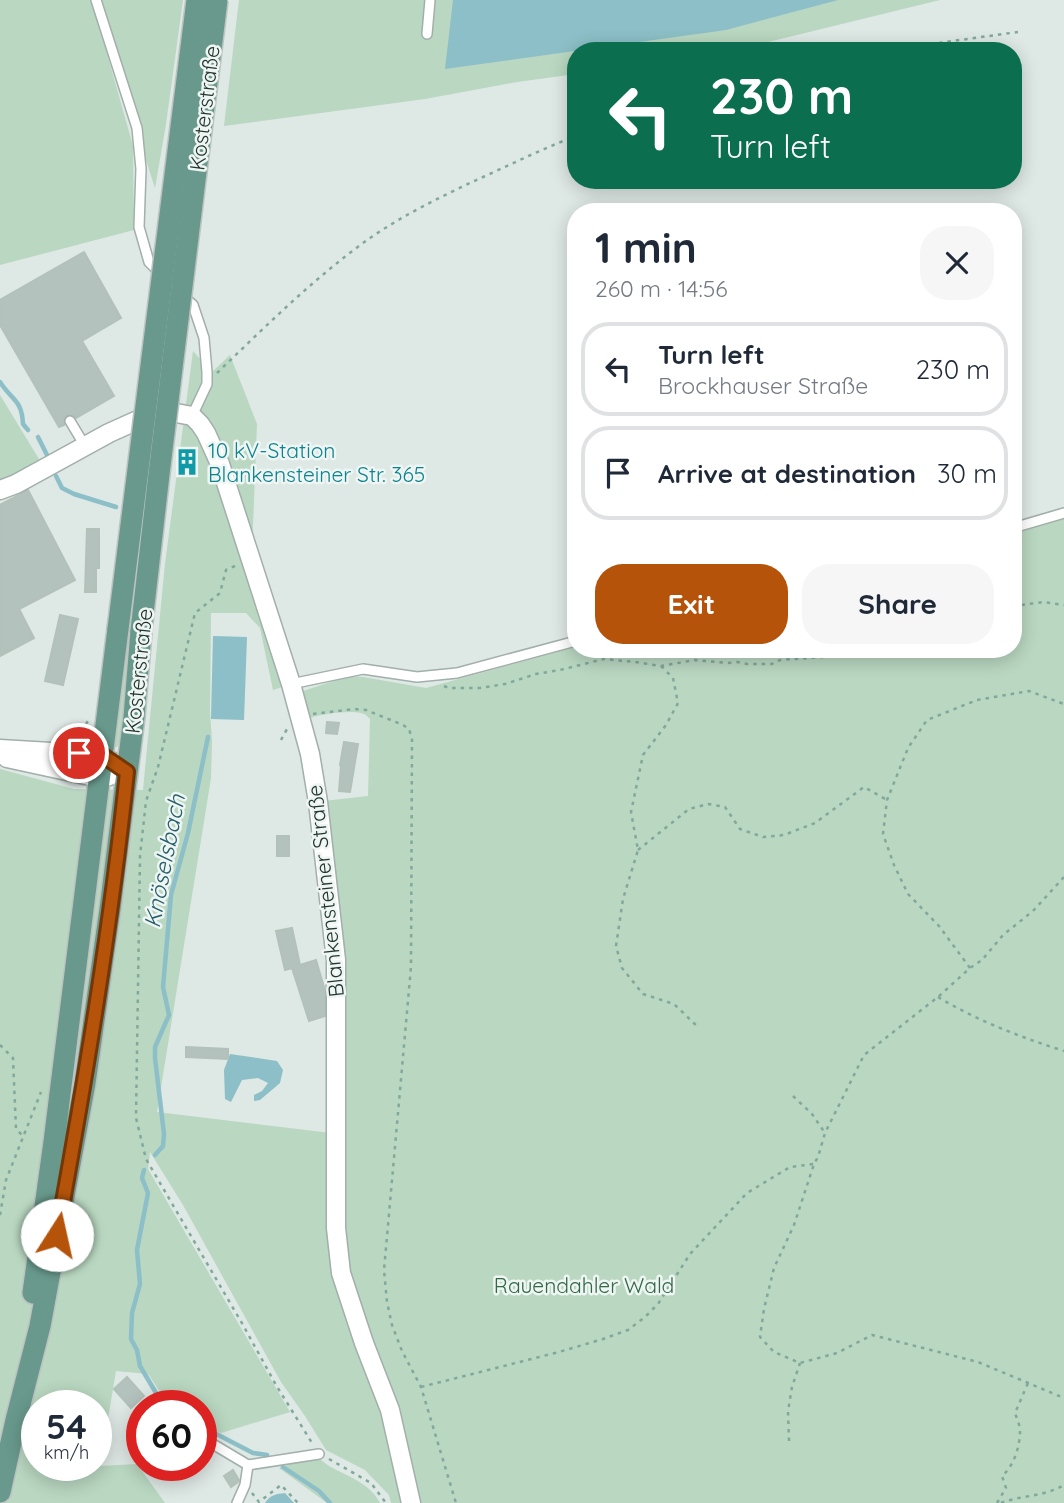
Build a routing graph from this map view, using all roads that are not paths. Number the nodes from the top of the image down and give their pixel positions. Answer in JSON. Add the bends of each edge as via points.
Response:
{"nodes":[{"id":1,"x":96,"y":0,"type":"edge"},
{"id":2,"x":197,"y":0,"type":"edge"},
{"id":3,"x":217,"y":0,"type":"edge"},
{"id":4,"x":430,"y":0,"type":"edge"},
{"id":5,"x":427,"y":34,"type":"dead end"},
{"id":6,"x":192,"y":416,"type":"junction"},
{"id":7,"x":70,"y":421,"type":"dead end"},
{"id":8,"x":85,"y":446,"type":"junction"},
{"id":9,"x":0,"y":490,"type":"edge"},
{"id":10,"x":1064,"y":513,"type":"edge"},
{"id":11,"x":1022,"y":525,"type":"edge"},
{"id":12,"x":567,"y":643,"type":"edge"},
{"id":13,"x":291,"y":684,"type":"junction"},
{"id":14,"x":0,"y":749,"type":"edge"},
{"id":15,"x":102,"y":755,"type":"junction"},
{"id":16,"x":0,"y":756,"type":"edge"},
{"id":17,"x":127,"y":772,"type":"junction"},
{"id":18,"x":99,"y":778,"type":"junction"},
{"id":19,"x":16,"y":1420,"type":"junction"},
{"id":20,"x":217,"y":1447,"type":"edge"},
{"id":21,"x":319,"y":1454,"type":"road end"},
{"id":22,"x":248,"y":1465,"type":"junction"},
{"id":23,"x":0,"y":1492,"type":"edge"},
{"id":24,"x":237,"y":1503,"type":"edge"},
{"id":25,"x":411,"y":1503,"type":"edge"}],
"edges":[{"from":1,"to":6,"type":"lane","via":[[137,128],[139,227],[149,261],[192,305],[204,338],[207,384]]},
{"from":2,"to":15,"type":"main road","name":"Kosterstraße","bridge":true},
{"from":3,"to":17,"type":"main road","name":"Kosterstraße","bridge":true},
{"from":4,"to":5,"type":"lane"},
{"from":6,"to":8,"type":"street","via":[[171,412],[149,415]]},
{"from":6,"to":13,"type":"street","name":"Blankensteiner Straße","via":[[206,433],[220,464]]},
{"from":7,"to":8,"type":"lane"},
{"from":8,"to":9,"type":"street"},
{"from":10,"to":11,"type":"lane"},
{"from":12,"to":13,"type":"lane","via":[[457,673],[417,677],[363,669]]},
{"from":13,"to":25,"type":"street","name":"Blankensteiner Straße","via":[[318,802],[336,960],[336,1228],[341,1273],[390,1410]]},
{"from":14,"to":15,"type":"street"},
{"from":15,"to":17,"type":"street"},
{"from":15,"to":18,"type":"main road","name":"Kosterstraße"},
{"from":16,"to":18,"type":"street"},
{"from":17,"to":18,"type":"street"},
{"from":17,"to":19,"type":"main road","name":"Kosterstraße","via":[[85,1083],[40,1326]]},
{"from":18,"to":19,"type":"main road","name":"Kosterstraße"},
{"from":19,"to":23,"type":"main road","name":"Kosterstraße"},
{"from":20,"to":22,"type":"lane"},
{"from":21,"to":22,"type":"lane"},
{"from":22,"to":24,"type":"lane"}]}
